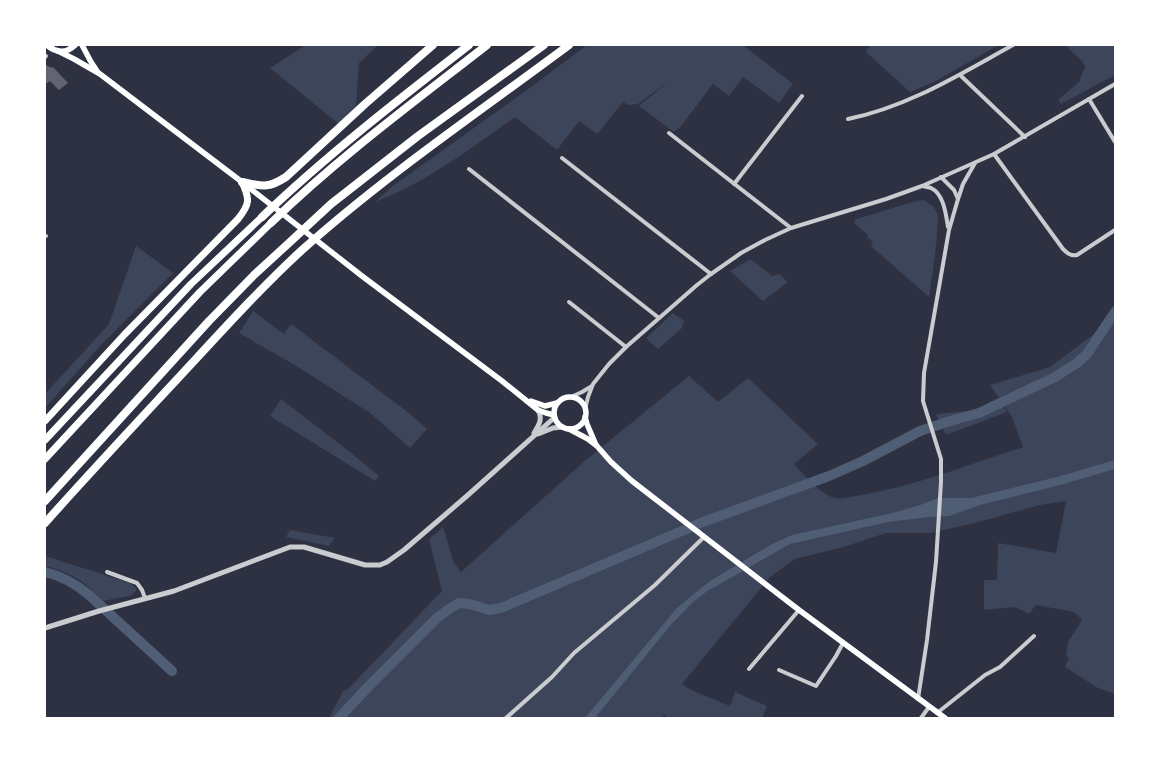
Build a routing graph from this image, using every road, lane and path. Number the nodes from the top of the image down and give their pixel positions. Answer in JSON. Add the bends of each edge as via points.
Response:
{"nodes":[{"id":1,"x":75,"y":45,"type":"edge"},
{"id":2,"x":82,"y":45,"type":"edge"},
{"id":3,"x":433,"y":45,"type":"edge"},
{"id":4,"x":469,"y":45,"type":"edge"},
{"id":5,"x":487,"y":45,"type":"edge"},
{"id":6,"x":544,"y":45,"type":"edge"},
{"id":7,"x":569,"y":45,"type":"edge"},
{"id":8,"x":1013,"y":45,"type":"edge"},
{"id":9,"x":47,"y":46,"type":"edge"},
{"id":10,"x":58,"y":51,"type":"junction"},
{"id":11,"x":100,"y":74,"type":"junction"},
{"id":12,"x":960,"y":75,"type":"junction"},
{"id":13,"x":1115,"y":84,"type":"edge"},
{"id":14,"x":802,"y":96,"type":"dead end"},
{"id":15,"x":1090,"y":99,"type":"junction"},
{"id":16,"x":848,"y":120,"type":"dead end"},
{"id":17,"x":669,"y":133,"type":"dead end"},
{"id":18,"x":1025,"y":137,"type":"junction"},
{"id":19,"x":1115,"y":142,"type":"edge"},
{"id":20,"x":994,"y":154,"type":"junction"},
{"id":21,"x":562,"y":158,"type":"dead end"},
{"id":22,"x":976,"y":162,"type":"junction"},
{"id":23,"x":469,"y":169,"type":"dead end"},
{"id":24,"x":941,"y":177,"type":"junction"},
{"id":25,"x":242,"y":182,"type":"junction"},
{"id":26,"x":734,"y":184,"type":"junction"},
{"id":27,"x":922,"y":186,"type":"junction"},
{"id":28,"x":958,"y":199,"type":"junction"},
{"id":29,"x":262,"y":217,"type":"joint"},
{"id":30,"x":271,"y":223,"type":"joint"},
{"id":31,"x":791,"y":228,"type":"junction"},
{"id":32,"x":948,"y":230,"type":"junction"},
{"id":33,"x":1115,"y":230,"type":"edge"},
{"id":34,"x":711,"y":274,"type":"junction"},
{"id":35,"x":569,"y":302,"type":"dead end"},
{"id":36,"x":659,"y":318,"type":"junction"},
{"id":37,"x":626,"y":347,"type":"junction"},
{"id":38,"x":593,"y":384,"type":"junction"},
{"id":39,"x":523,"y":397,"type":"junction"},
{"id":40,"x":571,"y":397,"type":"junction"},
{"id":41,"x":557,"y":404,"type":"junction"},
{"id":42,"x":538,"y":410,"type":"junction"},
{"id":43,"x":585,"y":410,"type":"junction"},
{"id":44,"x":555,"y":416,"type":"junction"},
{"id":45,"x":585,"y":417,"type":"junction"},
{"id":46,"x":45,"y":422,"type":"edge"},
{"id":47,"x":566,"y":428,"type":"junction"},
{"id":48,"x":531,"y":438,"type":"junction"},
{"id":49,"x":45,"y":440,"type":"edge"},
{"id":50,"x":597,"y":446,"type":"junction"},
{"id":51,"x":45,"y":459,"type":"edge"},
{"id":52,"x":45,"y":501,"type":"edge"},
{"id":53,"x":45,"y":523,"type":"edge"},
{"id":54,"x":706,"y":538,"type":"junction"},
{"id":55,"x":107,"y":572,"type":"dead end"},
{"id":56,"x":146,"y":598,"type":"junction"},
{"id":57,"x":799,"y":610,"type":"junction"},
{"id":58,"x":45,"y":628,"type":"edge"},
{"id":59,"x":1034,"y":636,"type":"dead end"},
{"id":60,"x":843,"y":643,"type":"junction"},
{"id":61,"x":749,"y":669,"type":"dead end"},
{"id":62,"x":779,"y":670,"type":"dead end"},
{"id":63,"x":918,"y":699,"type":"junction"},
{"id":64,"x":929,"y":707,"type":"junction"},
{"id":65,"x":937,"y":713,"type":"junction"},
{"id":66,"x":506,"y":718,"type":"edge"},
{"id":67,"x":920,"y":718,"type":"edge"},
{"id":68,"x":945,"y":718,"type":"edge"}],
"edges":[{"from":1,"to":10,"type":"main road","via":[[67,51]]},
{"from":2,"to":11,"type":"main road"},
{"from":3,"to":25,"type":"highway","via":[[286,177],[268,186]]},
{"from":4,"to":29,"type":"highway","via":[[378,116]]},
{"from":5,"to":30,"type":"highway","via":[[336,165]]},
{"from":6,"to":52,"type":"highway","via":[[331,204],[208,321]]},
{"from":7,"to":53,"type":"highway","via":[[431,145],[300,252],[245,306]]},
{"from":8,"to":12,"type":"street"},
{"from":9,"to":10,"type":"main road"},
{"from":10,"to":11,"type":"main road"},
{"from":11,"to":25,"type":"main road"},
{"from":12,"to":16,"type":"street","via":[[896,106]]},
{"from":12,"to":18,"type":"street"},
{"from":13,"to":15,"type":"street"},
{"from":14,"to":26,"type":"street"},
{"from":15,"to":18,"type":"street"},
{"from":15,"to":19,"type":"street"},
{"from":17,"to":26,"type":"street"},
{"from":18,"to":20,"type":"street"},
{"from":20,"to":22,"type":"street"},
{"from":20,"to":33,"type":"street","via":[[1068,254],[1077,255]]},
{"from":21,"to":34,"type":"street"},
{"from":22,"to":24,"type":"street"},
{"from":22,"to":28,"type":"street"},
{"from":23,"to":36,"type":"street"},
{"from":24,"to":27,"type":"street"},
{"from":24,"to":28,"type":"street"},
{"from":25,"to":39,"type":"main road"},
{"from":25,"to":46,"type":"highway","via":[[247,203],[238,220],[124,335]]},
{"from":26,"to":31,"type":"street"},
{"from":27,"to":31,"type":"street"},
{"from":27,"to":32,"type":"street","via":[[932,188],[939,195],[945,208]]},
{"from":28,"to":32,"type":"street"},
{"from":29,"to":49,"type":"highway","via":[[191,284]]},
{"from":30,"to":51,"type":"highway","via":[[200,292]]},
{"from":31,"to":34,"type":"street","via":[[752,247]]},
{"from":32,"to":63,"type":"street","via":[[924,373],[923,401],[940,459],[941,482],[936,562]]},
{"from":34,"to":36,"type":"street"},
{"from":35,"to":37,"type":"street"},
{"from":36,"to":37,"type":"street"},
{"from":37,"to":38,"type":"street"},
{"from":38,"to":40,"type":"street"},
{"from":38,"to":43,"type":"street"},
{"from":39,"to":41,"type":"main road","via":[[541,405]]},
{"from":39,"to":42,"type":"main road"},
{"from":40,"to":41,"type":"main road"},
{"from":40,"to":43,"type":"main road","via":[[580,401]]},
{"from":41,"to":44,"type":"main road"},
{"from":42,"to":44,"type":"main road"},
{"from":42,"to":48,"type":"street","via":[[540,423]]},
{"from":43,"to":45,"type":"main road"},
{"from":44,"to":47,"type":"main road","via":[[558,423]]},
{"from":44,"to":48,"type":"street"},
{"from":45,"to":47,"type":"main road","via":[[579,426]]},
{"from":45,"to":50,"type":"main road"},
{"from":47,"to":48,"type":"street","via":[[545,430]]},
{"from":47,"to":50,"type":"main road"},
{"from":48,"to":56,"type":"street","via":[[404,550],[380,565],[296,546],[174,591]]},
{"from":50,"to":54,"type":"main road","via":[[619,470]]},
{"from":54,"to":57,"type":"main road"},
{"from":54,"to":66,"type":"street","via":[[574,653]]},
{"from":55,"to":56,"type":"street","via":[[137,584]]},
{"from":56,"to":58,"type":"street"},
{"from":57,"to":60,"type":"main road"},
{"from":57,"to":61,"type":"street"},
{"from":59,"to":65,"type":"street","via":[[1000,668],[985,675]]},
{"from":60,"to":62,"type":"street","via":[[816,686]]},
{"from":60,"to":63,"type":"main road"},
{"from":63,"to":64,"type":"main road"},
{"from":64,"to":65,"type":"main road"},
{"from":64,"to":67,"type":"street"},
{"from":65,"to":68,"type":"main road"}]}
